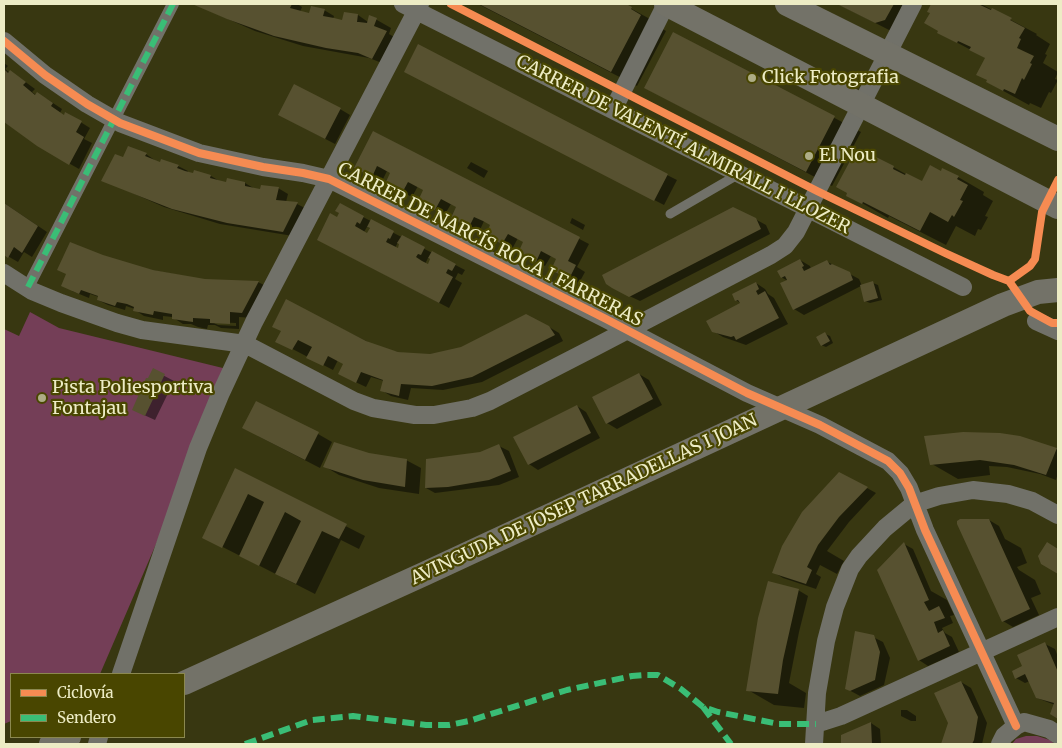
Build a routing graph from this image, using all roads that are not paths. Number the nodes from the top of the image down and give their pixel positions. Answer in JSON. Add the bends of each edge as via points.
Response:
{"nodes":[{"id":1,"x":173,"y":4,"type":"edge"},
{"id":2,"x":666,"y":4,"type":"edge"},
{"id":3,"x":787,"y":4,"type":"edge"},
{"id":4,"x":913,"y":4,"type":"edge"},
{"id":5,"x":413,"y":6,"type":"edge"},
{"id":6,"x":4,"y":41,"type":"edge"},
{"id":7,"x":888,"y":54,"type":"junction"},
{"id":8,"x":861,"y":105,"type":"junction"},
{"id":9,"x":612,"y":110,"type":"junction"},
{"id":10,"x":113,"y":119,"type":"junction"},
{"id":11,"x":1058,"y":139,"type":"edge"},
{"id":12,"x":739,"y":174,"type":"junction"},
{"id":13,"x":330,"y":179,"type":"junction"},
{"id":14,"x":1058,"y":207,"type":"edge"},
{"id":15,"x":808,"y":208,"type":"junction"},
{"id":16,"x":670,"y":214,"type":"dead end"},
{"id":17,"x":4,"y":274,"type":"edge"},
{"id":18,"x":1058,"y":276,"type":"edge"},
{"id":19,"x":963,"y":287,"type":"dead end"},
{"id":20,"x":28,"y":288,"type":"junction"},
{"id":21,"x":1048,"y":291,"type":"edge"},
{"id":22,"x":1036,"y":321,"type":"dead end"},
{"id":23,"x":627,"y":330,"type":"junction"},
{"id":24,"x":1058,"y":331,"type":"edge"},
{"id":25,"x":245,"y":344,"type":"junction"},
{"id":26,"x":266,"y":355,"type":"junction"},
{"id":27,"x":232,"y":370,"type":"junction"},
{"id":28,"x":782,"y":408,"type":"junction"},
{"id":29,"x":914,"y":504,"type":"junction"},
{"id":30,"x":1058,"y":515,"type":"edge"},
{"id":31,"x":1058,"y":617,"type":"edge"},
{"id":32,"x":982,"y":651,"type":"junction"},
{"id":33,"x":121,"y":673,"type":"edge"},
{"id":34,"x":185,"y":683,"type":"edge"},
{"id":35,"x":816,"y":724,"type":"junction"},
{"id":36,"x":1016,"y":726,"type":"junction"},
{"id":37,"x":1058,"y":735,"type":"edge"},
{"id":38,"x":66,"y":738,"type":"edge"},
{"id":39,"x":51,"y":744,"type":"edge"},
{"id":40,"x":814,"y":744,"type":"edge"},
{"id":41,"x":1000,"y":744,"type":"edge"}],
"edges":[{"from":1,"to":10,"type":"street"},
{"from":2,"to":8,"type":"main road"},
{"from":2,"to":9,"type":"street"},
{"from":3,"to":7,"type":"main road"},
{"from":4,"to":7,"type":"street"},
{"from":5,"to":9,"type":"street","name":"CARRER DE VALENTÍ ALMIRALL I LLOZER"},
{"from":5,"to":13,"type":"street"},
{"from":6,"to":10,"type":"street","name":"CARRER DE NARCÍS ROCA I FARRERAS","via":[[45,76]]},
{"from":7,"to":8,"type":"street"},
{"from":7,"to":11,"type":"main road"},
{"from":8,"to":14,"type":"main road"},
{"from":8,"to":15,"type":"street"},
{"from":9,"to":12,"type":"street","name":"CARRER DE VALENTÍ ALMIRALL I LLOZER"},
{"from":10,"to":13,"type":"street","name":"CARRER DE NARCÍS ROCA I FARRERAS","via":[[199,153]]},
{"from":10,"to":20,"type":"street"},
{"from":12,"to":15,"type":"street","name":"CARRER DE VALENTÍ ALMIRALL I LLOZER"},
{"from":12,"to":16,"type":"lane"},
{"from":13,"to":23,"type":"street","name":"CARRER DE NARCÍS ROCA I FARRERAS"},
{"from":13,"to":25,"type":"street"},
{"from":15,"to":19,"type":"street","name":"CARRER DE VALENTÍ ALMIRALL I LLOZER"},
{"from":15,"to":23,"type":"street","via":[[791,239],[772,255]]},
{"from":17,"to":20,"type":"street"},
{"from":18,"to":21,"type":"main road","name":"AVINGUDA DE JOSEP TARRADELLAS I JOAN"},
{"from":20,"to":25,"type":"street","via":[[92,315],[142,330]]},
{"from":21,"to":28,"type":"main road","name":"AVINGUDA DE JOSEP TARRADELLAS I JOAN","via":[[985,314]]},
{"from":22,"to":24,"type":"street"},
{"from":23,"to":26,"type":"street","via":[[490,401],[434,415],[394,412],[354,402]]},
{"from":23,"to":28,"type":"street","name":"CARRER DE NARCÍS ROCA I FARRERAS"},
{"from":25,"to":26,"type":"street"},
{"from":25,"to":27,"type":"street"},
{"from":26,"to":27,"type":"street","via":[[249,358]]},
{"from":27,"to":33,"type":"street","via":[[198,448]]},
{"from":28,"to":29,"type":"street","name":"CARRER DE NARCÍS ROCA I FARRERAS","via":[[888,461],[900,473]]},
{"from":28,"to":34,"type":"main road","name":"AVINGUDA DE JOSEP TARRADELLAS I JOAN"},
{"from":29,"to":30,"type":"street","via":[[973,490],[1032,501]]},
{"from":29,"to":32,"type":"street","name":"CARRER DE NARCÍS ROCA I FARRERAS"},
{"from":29,"to":35,"type":"street","via":[[872,542],[850,569],[842,586],[826,641],[817,693]]},
{"from":31,"to":32,"type":"street"},
{"from":32,"to":35,"type":"street","via":[[841,716]]},
{"from":32,"to":36,"type":"street","name":"CARRER DE NARCÍS ROCA I FARRERAS"},
{"from":35,"to":40,"type":"street"},
{"from":36,"to":37,"type":"street","via":[[1024,722]]},
{"from":36,"to":41,"type":"street"},
{"from":38,"to":39,"type":"main road"}]}
